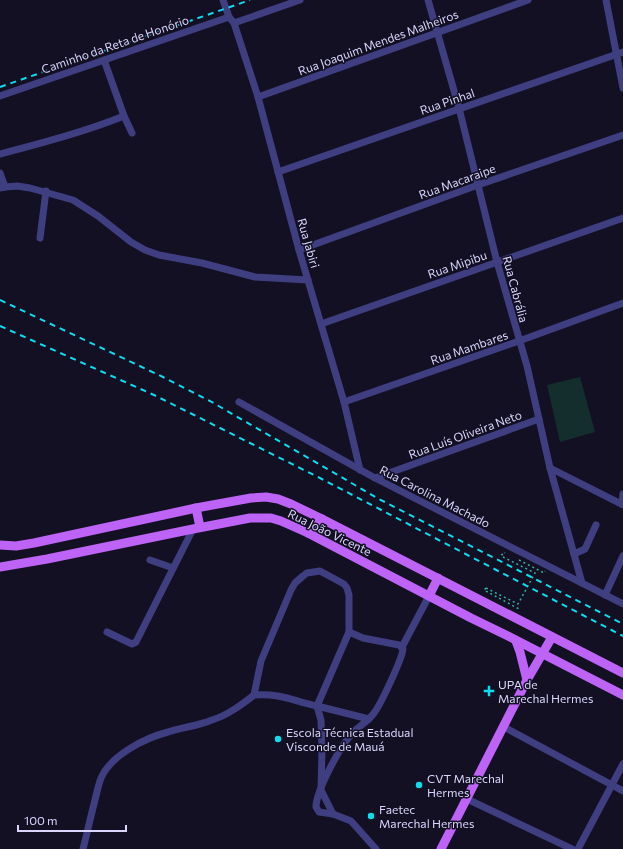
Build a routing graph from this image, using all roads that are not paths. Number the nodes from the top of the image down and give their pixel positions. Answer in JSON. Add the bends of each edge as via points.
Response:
{"nodes":[{"id":1,"x":223,"y":0,"type":"edge"},
{"id":2,"x":300,"y":0,"type":"edge"},
{"id":3,"x":428,"y":0,"type":"edge"},
{"id":4,"x":528,"y":0,"type":"edge"},
{"id":5,"x":606,"y":0,"type":"edge"},
{"id":6,"x":229,"y":17,"type":"junction"},
{"id":7,"x":234,"y":23,"type":"junction"},
{"id":8,"x":436,"y":32,"type":"junction"},
{"id":9,"x":620,"y":53,"type":"edge"},
{"id":10,"x":104,"y":60,"type":"junction"},
{"id":11,"x":623,"y":88,"type":"edge"},
{"id":12,"x":0,"y":96,"type":"edge"},
{"id":13,"x":258,"y":97,"type":"junction"},
{"id":14,"x":459,"y":108,"type":"junction"},
{"id":15,"x":124,"y":116,"type":"junction"},
{"id":16,"x":132,"y":133,"type":"dead end"},
{"id":17,"x":623,"y":135,"type":"edge"},
{"id":18,"x":0,"y":154,"type":"edge"},
{"id":19,"x":278,"y":172,"type":"junction"},
{"id":20,"x":0,"y":173,"type":"edge"},
{"id":21,"x":478,"y":185,"type":"junction"},
{"id":22,"x":3,"y":187,"type":"edge"},
{"id":23,"x":46,"y":191,"type":"junction"},
{"id":24,"x":623,"y":218,"type":"edge"},
{"id":25,"x":40,"y":238,"type":"dead end"},
{"id":26,"x":299,"y":250,"type":"junction"},
{"id":27,"x":498,"y":262,"type":"junction"},
{"id":28,"x":308,"y":280,"type":"junction"},
{"id":29,"x":623,"y":303,"type":"edge"},
{"id":30,"x":321,"y":324,"type":"junction"},
{"id":31,"x":519,"y":341,"type":"junction"},
{"id":32,"x":239,"y":402,"type":"dead end"},
{"id":33,"x":344,"y":402,"type":"junction"},
{"id":34,"x":539,"y":419,"type":"junction"},
{"id":35,"x":550,"y":468,"type":"junction"},
{"id":36,"x":360,"y":470,"type":"junction"},
{"id":37,"x":375,"y":478,"type":"junction"},
{"id":38,"x":623,"y":494,"type":"edge"},
{"id":39,"x":623,"y":505,"type":"edge"},
{"id":40,"x":196,"y":508,"type":"junction"},
{"id":41,"x":322,"y":519,"type":"junction"},
{"id":42,"x":596,"y":525,"type":"dead end"},
{"id":43,"x":196,"y":528,"type":"junction"},
{"id":44,"x":308,"y":533,"type":"junction"},
{"id":45,"x":0,"y":545,"type":"edge"},
{"id":46,"x":574,"y":554,"type":"junction"},
{"id":47,"x":623,"y":556,"type":"edge"},
{"id":48,"x":150,"y":560,"type":"dead end"},
{"id":49,"x":0,"y":567,"type":"edge"},
{"id":50,"x":173,"y":568,"type":"junction"},
{"id":51,"x":438,"y":578,"type":"junction"},
{"id":52,"x":582,"y":583,"type":"junction"},
{"id":53,"x":605,"y":595,"type":"junction"},
{"id":54,"x":429,"y":596,"type":"junction"},
{"id":55,"x":623,"y":604,"type":"edge"},
{"id":56,"x":107,"y":632,"type":"dead end"},
{"id":57,"x":349,"y":632,"type":"junction"},
{"id":58,"x":552,"y":637,"type":"junction"},
{"id":59,"x":516,"y":641,"type":"junction"},
{"id":60,"x":402,"y":647,"type":"junction"},
{"id":61,"x":542,"y":654,"type":"junction"},
{"id":62,"x":623,"y":673,"type":"edge"},
{"id":63,"x":527,"y":680,"type":"junction"},
{"id":64,"x":254,"y":695,"type":"junction"},
{"id":65,"x":623,"y":695,"type":"edge"},
{"id":66,"x":318,"y":706,"type":"junction"},
{"id":67,"x":369,"y":719,"type":"junction"},
{"id":68,"x":504,"y":727,"type":"junction"},
{"id":69,"x":623,"y":764,"type":"edge"},
{"id":70,"x":612,"y":785,"type":"junction"},
{"id":71,"x":321,"y":790,"type":"junction"},
{"id":72,"x":623,"y":791,"type":"edge"},
{"id":73,"x":467,"y":799,"type":"junction"},
{"id":74,"x":333,"y":814,"type":"junction"},
{"id":75,"x":83,"y":849,"type":"edge"},
{"id":76,"x":376,"y":849,"type":"edge"},
{"id":77,"x":441,"y":849,"type":"edge"},
{"id":78,"x":572,"y":849,"type":"edge"},
{"id":79,"x":578,"y":849,"type":"edge"}],
"edges":[{"from":1,"to":6,"type":"street"},
{"from":2,"to":7,"type":"street"},
{"from":3,"to":8,"type":"street","name":"Rua Cabrália"},
{"from":4,"to":8,"type":"street","name":"Rua Joaquim Mendes Malheiros"},
{"from":5,"to":9,"type":"street"},
{"from":6,"to":7,"type":"street"},
{"from":6,"to":10,"type":"street","name":"Caminho da Reta de Honório"},
{"from":7,"to":13,"type":"street","name":"Rua Jabiri"},
{"from":8,"to":13,"type":"street","name":"Rua Joaquim Mendes Malheiros"},
{"from":8,"to":14,"type":"street","name":"Rua Cabrália"},
{"from":9,"to":11,"type":"street"},
{"from":9,"to":14,"type":"street","name":"Rua Pinhal"},
{"from":10,"to":12,"type":"street","name":"Caminho da Reta de Honório"},
{"from":10,"to":15,"type":"street"},
{"from":13,"to":19,"type":"street","name":"Rua Jabiri"},
{"from":14,"to":19,"type":"street","name":"Rua Pinhal"},
{"from":14,"to":21,"type":"street","name":"Rua Cabrália"},
{"from":15,"to":16,"type":"street"},
{"from":15,"to":18,"type":"street","via":[[70,136]]},
{"from":17,"to":21,"type":"street","name":"Rua Macaraipe"},
{"from":19,"to":26,"type":"street","name":"Rua Jabiri"},
{"from":20,"to":22,"type":"street"},
{"from":21,"to":26,"type":"street","name":"Rua Macaraipe"},
{"from":21,"to":27,"type":"street","name":"Rua Cabrália"},
{"from":22,"to":23,"type":"street","via":[[17,186]]},
{"from":23,"to":25,"type":"street"},
{"from":23,"to":28,"type":"street","via":[[73,200],[131,242],[159,255],[255,277]]},
{"from":24,"to":27,"type":"street","name":"Rua Mipibu"},
{"from":26,"to":28,"type":"street","name":"Rua Jabiri"},
{"from":27,"to":30,"type":"street","name":"Rua Mipibu"},
{"from":27,"to":31,"type":"street","name":"Rua Cabrália"},
{"from":28,"to":30,"type":"street","name":"Rua Jabiri"},
{"from":29,"to":31,"type":"street","name":"Rua Mambares"},
{"from":30,"to":33,"type":"street","name":"Rua Jabiri"},
{"from":31,"to":33,"type":"street","name":"Rua Mambares"},
{"from":31,"to":34,"type":"street","name":"Rua Cabrália"},
{"from":32,"to":36,"type":"street","name":"Rua Carolina Machado"},
{"from":33,"to":36,"type":"street","name":"Rua Jabiri"},
{"from":34,"to":35,"type":"street","name":"Rua Cabrália"},
{"from":34,"to":37,"type":"street","name":"Rua Luís Oliveira Neto"},
{"from":35,"to":39,"type":"street"},
{"from":35,"to":46,"type":"street","name":"Rua Cabrália"},
{"from":36,"to":37,"type":"street","name":"Rua Carolina Machado"},
{"from":37,"to":52,"type":"street","name":"Rua Carolina Machado"},
{"from":38,"to":39,"type":"street"},
{"from":40,"to":41,"type":"main road","name":"Rua João Vicente","via":[[266,497],[291,504]]},
{"from":40,"to":43,"type":"main road"},
{"from":40,"to":45,"type":"main road","name":"Rua João Vicente","via":[[34,543]]},
{"from":41,"to":44,"type":"main road"},
{"from":41,"to":51,"type":"main road","name":"Rua João Vicente"},
{"from":42,"to":46,"type":"street","via":[[585,549]]},
{"from":43,"to":44,"type":"main road","name":"Rua João Vicente","via":[[261,518],[281,521]]},
{"from":43,"to":49,"type":"main road","name":"Rua João Vicente"},
{"from":43,"to":50,"type":"street"},
{"from":44,"to":54,"type":"main road","name":"Rua João Vicente"},
{"from":46,"to":52,"type":"street","name":"Rua Cabrália"},
{"from":47,"to":53,"type":"street"},
{"from":48,"to":50,"type":"street"},
{"from":50,"to":56,"type":"street","via":[[136,642],[132,644]]},
{"from":51,"to":54,"type":"main road"},
{"from":51,"to":58,"type":"main road","name":"Rua João Vicente"},
{"from":52,"to":53,"type":"street","name":"Rua Carolina Machado"},
{"from":53,"to":55,"type":"street","name":"Rua Carolina Machado"},
{"from":54,"to":59,"type":"main road","name":"Rua João Vicente"},
{"from":54,"to":60,"type":"street"},
{"from":57,"to":60,"type":"street"},
{"from":57,"to":64,"type":"street","via":[[346,586],[320,571],[307,573],[295,583],[272,632],[261,661]]},
{"from":57,"to":66,"type":"street"},
{"from":58,"to":61,"type":"main road"},
{"from":58,"to":62,"type":"main road","name":"Rua João Vicente"},
{"from":59,"to":61,"type":"main road","name":"Rua João Vicente"},
{"from":59,"to":63,"type":"main road"},
{"from":60,"to":67,"type":"street","via":[[403,652],[379,704]]},
{"from":61,"to":63,"type":"main road"},
{"from":61,"to":65,"type":"main road","name":"Rua João Vicente"},
{"from":63,"to":68,"type":"main road"},
{"from":64,"to":66,"type":"street","via":[[278,695]]},
{"from":64,"to":75,"type":"street","via":[[213,720],[145,741],[123,753],[110,764],[98,787]]},
{"from":66,"to":67,"type":"street"},
{"from":66,"to":71,"type":"street","via":[[321,720]]},
{"from":67,"to":71,"type":"street","via":[[350,735]]},
{"from":68,"to":70,"type":"street"},
{"from":68,"to":73,"type":"main road"},
{"from":69,"to":70,"type":"street"},
{"from":70,"to":72,"type":"street"},
{"from":70,"to":79,"type":"street"},
{"from":71,"to":74,"type":"street"},
{"from":71,"to":74,"type":"street","via":[[316,807],[321,812]]},
{"from":73,"to":77,"type":"main road"},
{"from":73,"to":78,"type":"street"},
{"from":74,"to":76,"type":"street","via":[[351,821]]}]}
